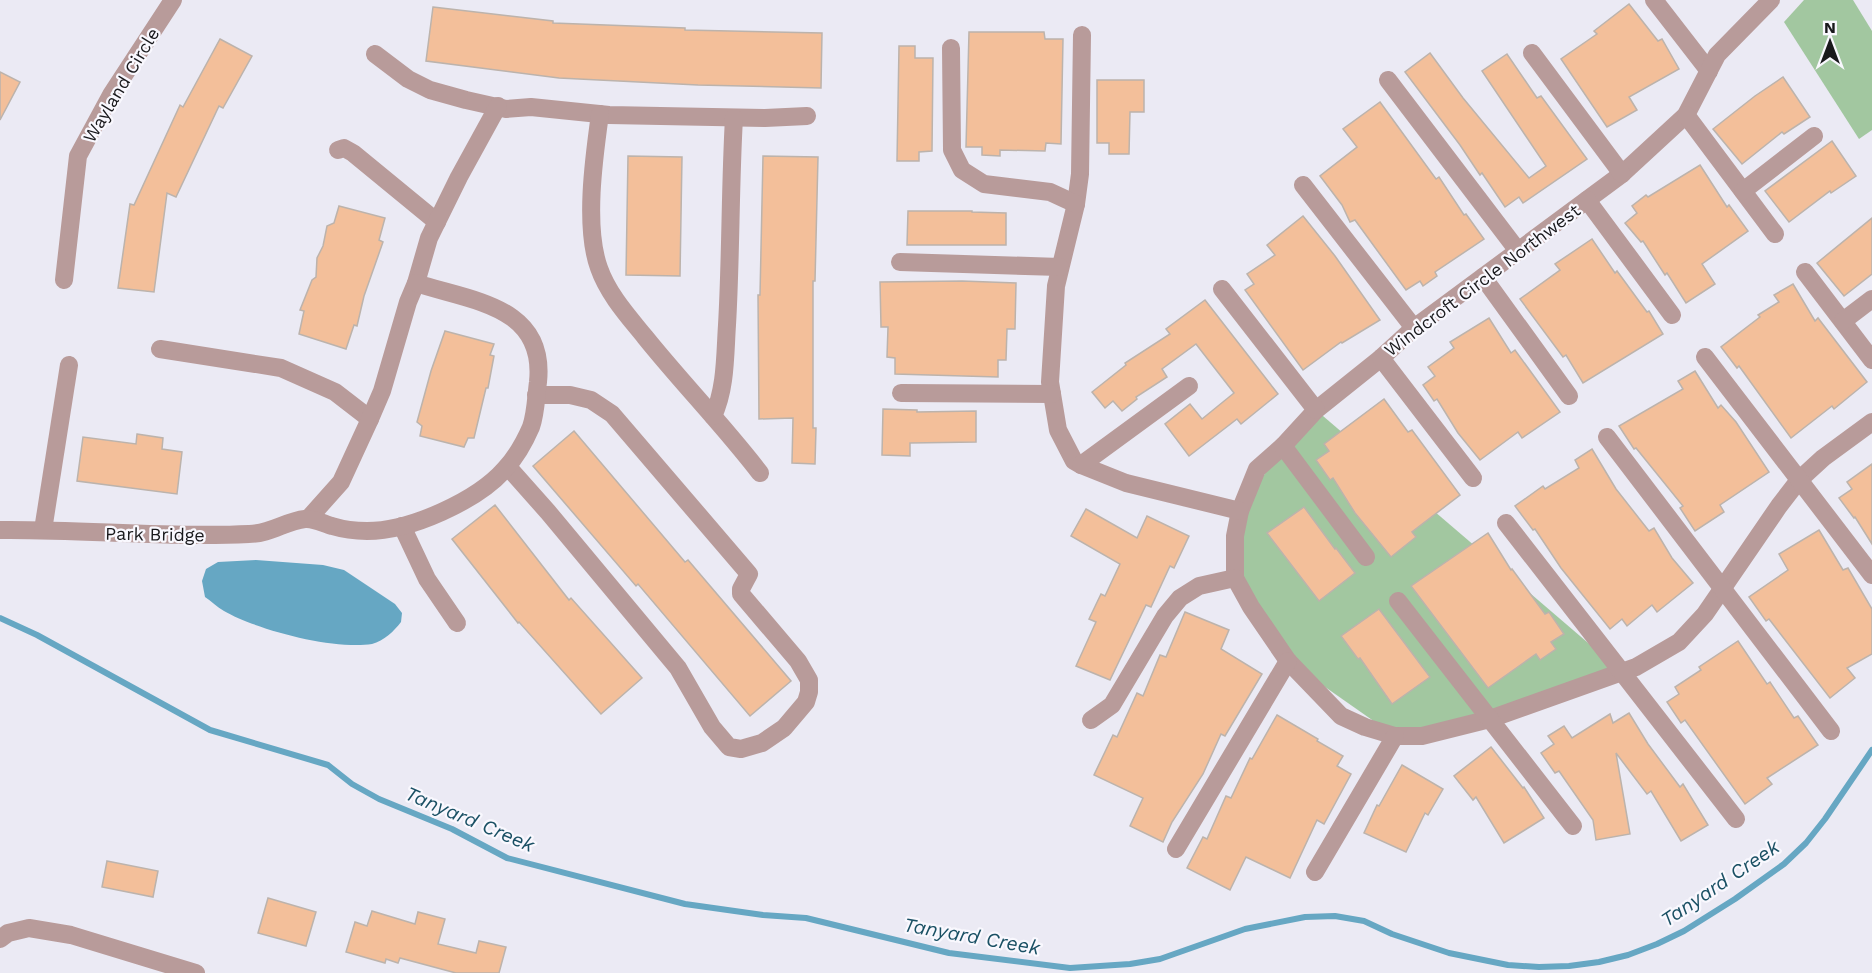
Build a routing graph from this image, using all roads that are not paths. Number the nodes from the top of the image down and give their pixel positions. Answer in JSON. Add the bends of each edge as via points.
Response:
{"nodes":[{"id":1,"x":173,"y":0,"type":"edge"},
{"id":2,"x":1654,"y":0,"type":"edge"},
{"id":3,"x":1771,"y":0,"type":"edge"},
{"id":4,"x":1082,"y":35,"type":"dead end"},
{"id":5,"x":951,"y":48,"type":"dead end"},
{"id":6,"x":1532,"y":53,"type":"dead end"},
{"id":7,"x":375,"y":54,"type":"dead end"},
{"id":8,"x":1709,"y":70,"type":"junction"},
{"id":9,"x":1388,"y":80,"type":"dead end"},
{"id":10,"x":498,"y":106,"type":"junction"},
{"id":11,"x":600,"y":114,"type":"junction"},
{"id":12,"x":1686,"y":115,"type":"junction"},
{"id":13,"x":807,"y":116,"type":"dead end"},
{"id":14,"x":734,"y":118,"type":"junction"},
{"id":15,"x":1814,"y":136,"type":"dead end"},
{"id":16,"x":338,"y":150,"type":"dead end"},
{"id":17,"x":1622,"y":174,"type":"junction"},
{"id":18,"x":1303,"y":185,"type":"dead end"},
{"id":19,"x":1743,"y":191,"type":"junction"},
{"id":20,"x":1587,"y":200,"type":"junction"},
{"id":21,"x":1076,"y":204,"type":"junction"},
{"id":22,"x":437,"y":222,"type":"junction"},
{"id":23,"x":1776,"y":234,"type":"dead end"},
{"id":24,"x":1518,"y":251,"type":"junction"},
{"id":25,"x":900,"y":262,"type":"dead end"},
{"id":26,"x":1060,"y":267,"type":"junction"},
{"id":27,"x":1804,"y":272,"type":"dead end"},
{"id":28,"x":1483,"y":277,"type":"junction"},
{"id":29,"x":64,"y":280,"type":"dead end"},
{"id":30,"x":416,"y":283,"type":"junction"},
{"id":31,"x":1222,"y":289,"type":"dead end"},
{"id":32,"x":1872,"y":299,"type":"edge"},
{"id":33,"x":1672,"y":315,"type":"dead end"},
{"id":34,"x":1843,"y":321,"type":"junction"},
{"id":35,"x":1414,"y":328,"type":"junction"},
{"id":36,"x":159,"y":349,"type":"dead end"},
{"id":37,"x":1381,"y":357,"type":"junction"},
{"id":38,"x":1705,"y":357,"type":"dead end"},
{"id":39,"x":1872,"y":360,"type":"edge"},
{"id":40,"x":69,"y":365,"type":"dead end"},
{"id":41,"x":1189,"y":386,"type":"dead end"},
{"id":42,"x":901,"y":393,"type":"dead end"},
{"id":43,"x":1052,"y":394,"type":"junction"},
{"id":44,"x":536,"y":395,"type":"junction"},
{"id":45,"x":1569,"y":396,"type":"dead end"},
{"id":46,"x":1316,"y":410,"type":"junction"},
{"id":47,"x":713,"y":416,"type":"junction"},
{"id":48,"x":370,"y":419,"type":"junction"},
{"id":49,"x":1872,"y":422,"type":"edge"},
{"id":50,"x":1607,"y":437,"type":"dead end"},
{"id":51,"x":1283,"y":446,"type":"junction"},
{"id":52,"x":1081,"y":465,"type":"junction"},
{"id":53,"x":508,"y":467,"type":"junction"},
{"id":54,"x":760,"y":473,"type":"dead end"},
{"id":55,"x":1473,"y":478,"type":"dead end"},
{"id":56,"x":1799,"y":480,"type":"junction"},
{"id":57,"x":1240,"y":511,"type":"junction"},
{"id":58,"x":308,"y":519,"type":"junction"},
{"id":59,"x":1506,"y":523,"type":"dead end"},
{"id":60,"x":402,"y":526,"type":"junction"},
{"id":61,"x":0,"y":530,"type":"edge"},
{"id":62,"x":43,"y":530,"type":"junction"},
{"id":63,"x":1366,"y":557,"type":"dead end"},
{"id":64,"x":1872,"y":575,"type":"edge"},
{"id":65,"x":1235,"y":578,"type":"junction"},
{"id":66,"x":1722,"y":589,"type":"junction"},
{"id":67,"x":1398,"y":601,"type":"dead end"},
{"id":68,"x":457,"y":623,"type":"dead end"},
{"id":69,"x":1288,"y":661,"type":"junction"},
{"id":70,"x":1622,"y":672,"type":"junction"},
{"id":71,"x":1490,"y":719,"type":"junction"},
{"id":72,"x":1091,"y":720,"type":"dead end"},
{"id":73,"x":1831,"y":731,"type":"dead end"},
{"id":74,"x":1395,"y":736,"type":"junction"},
{"id":75,"x":1736,"y":819,"type":"dead end"},
{"id":76,"x":1573,"y":826,"type":"dead end"},
{"id":77,"x":1176,"y":849,"type":"dead end"},
{"id":78,"x":1315,"y":872,"type":"dead end"},
{"id":79,"x":4,"y":936,"type":"edge"},
{"id":80,"x":196,"y":973,"type":"edge"}],
"edges":[{"from":1,"to":29,"type":"street","name":"Wayland Circle","via":[[111,95],[78,156]]},
{"from":2,"to":8,"type":"street"},
{"from":3,"to":8,"type":"street","name":"Windcroft Circle Northwest","via":[[1717,55]]},
{"from":4,"to":21,"type":"street"},
{"from":5,"to":21,"type":"street","via":[[952,150],[962,170],[984,184],[1050,192]]},
{"from":6,"to":17,"type":"street"},
{"from":7,"to":10,"type":"street","via":[[430,90]]},
{"from":8,"to":12,"type":"street","name":"Windcroft Circle Northwest"},
{"from":9,"to":24,"type":"street"},
{"from":10,"to":11,"type":"street"},
{"from":10,"to":22,"type":"street"},
{"from":11,"to":14,"type":"street"},
{"from":11,"to":47,"type":"street","via":[[592,197],[593,244],[599,269],[622,308]]},
{"from":12,"to":17,"type":"street","name":"Windcroft Circle Northwest"},
{"from":12,"to":19,"type":"street"},
{"from":13,"to":14,"type":"street"},
{"from":14,"to":47,"type":"street","via":[[724,365]]},
{"from":15,"to":19,"type":"street"},
{"from":16,"to":22,"type":"street","via":[[344,148],[353,153]]},
{"from":17,"to":20,"type":"street","name":"Windcroft Circle Northwest"},
{"from":18,"to":35,"type":"street"},
{"from":19,"to":23,"type":"street"},
{"from":20,"to":24,"type":"street","name":"Windcroft Circle Northwest"},
{"from":20,"to":33,"type":"street"},
{"from":21,"to":26,"type":"street"},
{"from":22,"to":30,"type":"street"},
{"from":24,"to":28,"type":"street","name":"Windcroft Circle Northwest"},
{"from":25,"to":26,"type":"street"},
{"from":26,"to":43,"type":"street","via":[[1055,297]]},
{"from":27,"to":34,"type":"street"},
{"from":28,"to":35,"type":"street","name":"Windcroft Circle Northwest"},
{"from":28,"to":45,"type":"street"},
{"from":30,"to":44,"type":"street","via":[[476,300],[506,313],[527,331],[537,355]]},
{"from":30,"to":48,"type":"street"},
{"from":31,"to":46,"type":"street"},
{"from":32,"to":34,"type":"street"},
{"from":34,"to":39,"type":"street"},
{"from":35,"to":37,"type":"street","name":"Windcroft Circle Northwest"},
{"from":36,"to":48,"type":"street","via":[[281,368],[336,392]]},
{"from":37,"to":46,"type":"street","name":"Windcroft Circle Northwest"},
{"from":37,"to":55,"type":"street"},
{"from":38,"to":56,"type":"street"},
{"from":40,"to":62,"type":"street"},
{"from":41,"to":52,"type":"street"},
{"from":42,"to":43,"type":"street"},
{"from":43,"to":52,"type":"street","via":[[1058,430],[1074,460]]},
{"from":44,"to":53,"type":"street","via":[[531,426]]},
{"from":44,"to":53,"type":"street","via":[[570,395],[591,400],[612,414],[749,574],[741,594],[798,661],[809,680],[806,702],[784,728],[762,743],[741,749],[729,747],[712,727],[678,668]]},
{"from":46,"to":51,"type":"street","name":"Windcroft Circle Northwest"},
{"from":47,"to":54,"type":"street"},
{"from":48,"to":58,"type":"street","via":[[340,482]]},
{"from":49,"to":56,"type":"street","name":"Windcroft Circle Northwest"},
{"from":50,"to":66,"type":"street"},
{"from":51,"to":57,"type":"street","name":"Windcroft Circle Northwest","via":[[1257,469]]},
{"from":51,"to":63,"type":"street"},
{"from":52,"to":57,"type":"street","via":[[1126,483]]},
{"from":53,"to":60,"type":"street","via":[[476,493]]},
{"from":56,"to":64,"type":"street"},
{"from":56,"to":66,"type":"street","name":"Windcroft Circle Northwest"},
{"from":57,"to":65,"type":"street","name":"Windcroft Circle Northwest","via":[[1235,536]]},
{"from":58,"to":60,"type":"street","via":[[368,531]]},
{"from":58,"to":62,"type":"street","name":"Park Bridge","via":[[250,534]]},
{"from":59,"to":70,"type":"street"},
{"from":60,"to":68,"type":"street","via":[[427,579]]},
{"from":61,"to":62,"type":"street","name":"Park Bridge"},
{"from":65,"to":69,"type":"street","name":"Windcroft Circle Northwest"},
{"from":65,"to":72,"type":"street","via":[[1200,586],[1180,597],[1112,705]]},
{"from":66,"to":70,"type":"street","name":"Windcroft Circle Northwest","via":[[1679,642]]},
{"from":66,"to":73,"type":"street"},
{"from":67,"to":71,"type":"street"},
{"from":69,"to":74,"type":"street","name":"Windcroft Circle Northwest","via":[[1341,716]]},
{"from":69,"to":77,"type":"street"},
{"from":70,"to":71,"type":"street","name":"Windcroft Circle Northwest"},
{"from":70,"to":75,"type":"street"},
{"from":71,"to":74,"type":"street","name":"Windcroft Circle Northwest","via":[[1422,736]]},
{"from":71,"to":76,"type":"street"},
{"from":74,"to":78,"type":"street"},
{"from":79,"to":80,"type":"street","via":[[28,928],[71,934]]}]}
